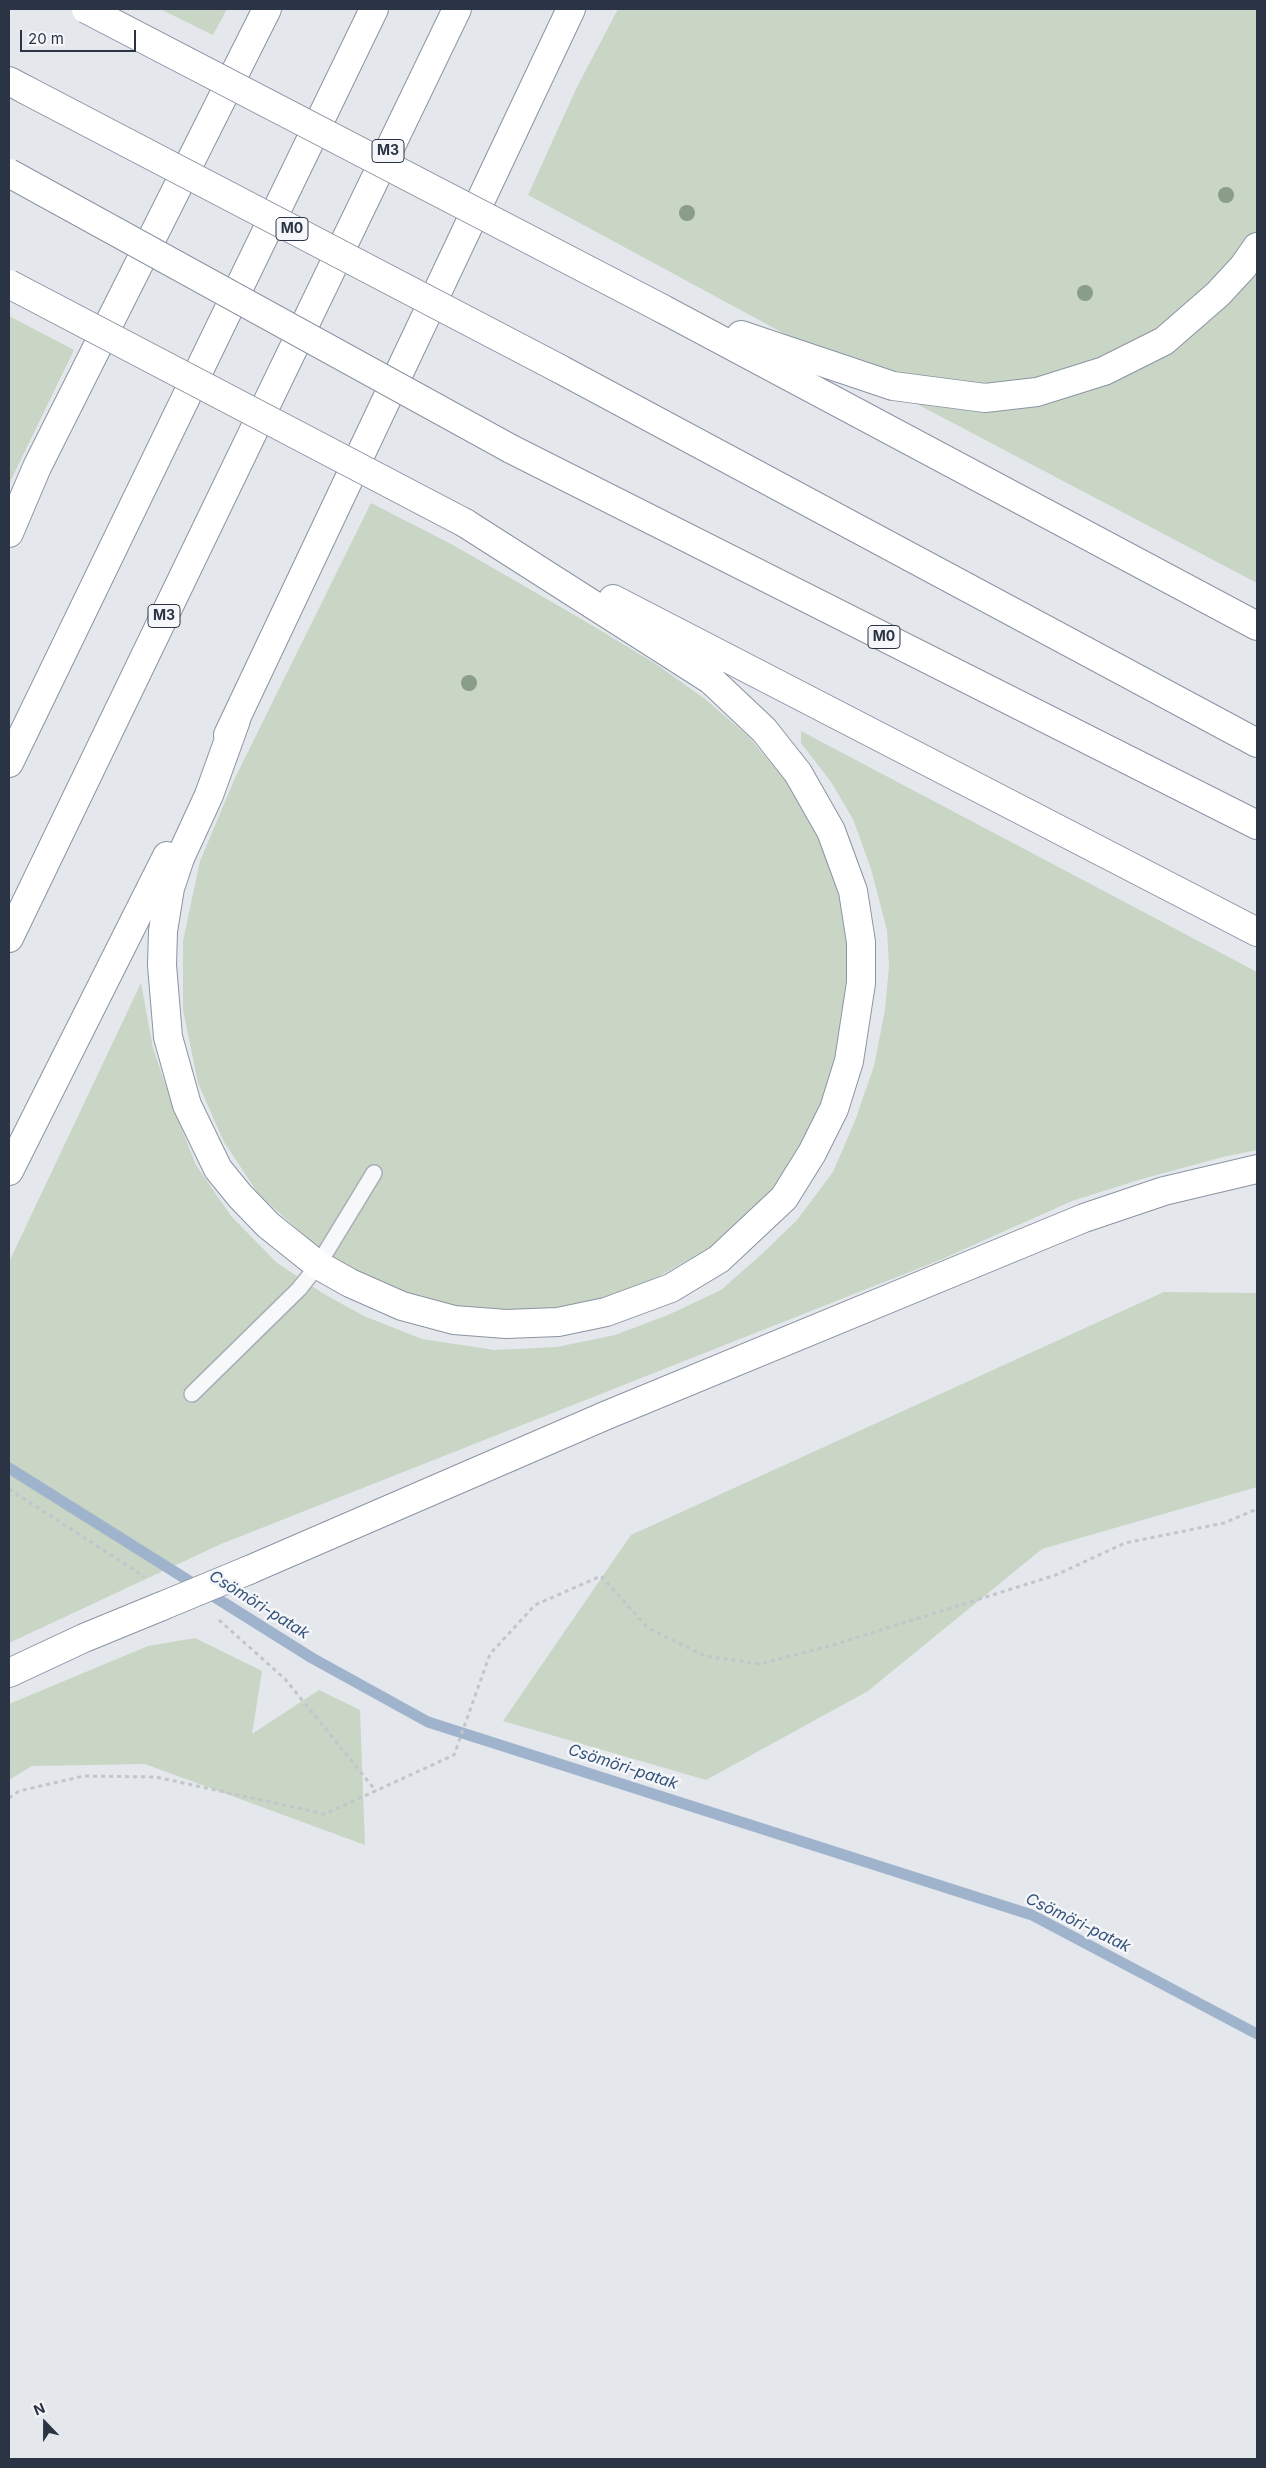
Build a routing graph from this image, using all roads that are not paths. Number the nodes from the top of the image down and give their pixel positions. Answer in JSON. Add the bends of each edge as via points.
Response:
{"nodes":[{"id":1,"x":86,"y":9,"type":"edge"},
{"id":2,"x":267,"y":9,"type":"edge"},
{"id":3,"x":374,"y":9,"type":"edge"},
{"id":4,"x":457,"y":9,"type":"edge"},
{"id":5,"x":571,"y":9,"type":"edge"},
{"id":6,"x":580,"y":9,"type":"edge"},
{"id":7,"x":542,"y":70,"type":"junction"},
{"id":8,"x":18,"y":85,"type":"edge"},
{"id":9,"x":9,"y":173,"type":"edge"},
{"id":10,"x":1257,"y":247,"type":"edge"},
{"id":11,"x":9,"y":284,"type":"edge"},
{"id":12,"x":661,"y":308,"type":"junction"},
{"id":13,"x":37,"y":467,"type":"junction"},
{"id":14,"x":9,"y":514,"type":"edge"},
{"id":15,"x":465,"y":523,"type":"junction"},
{"id":16,"x":9,"y":533,"type":"edge"},
{"id":17,"x":1257,"y":626,"type":"edge"},
{"id":18,"x":236,"y":720,"type":"junction"},
{"id":19,"x":1257,"y":743,"type":"edge"},
{"id":20,"x":9,"y":763,"type":"edge"},
{"id":21,"x":1257,"y":826,"type":"edge"},
{"id":22,"x":1257,"y":932,"type":"edge"},
{"id":23,"x":9,"y":938,"type":"edge"},
{"id":24,"x":1257,"y":1169,"type":"edge"},
{"id":25,"x":9,"y":1172,"type":"edge"},
{"id":26,"x":374,"y":1173,"type":"dead end"},
{"id":27,"x":318,"y":1265,"type":"junction"},
{"id":28,"x":192,"y":1394,"type":"dead end"},
{"id":29,"x":9,"y":1673,"type":"edge"}],
"edges":[{"from":1,"to":12,"type":"highway","bridge":true},
{"from":2,"to":13,"type":"highway"},
{"from":3,"to":20,"type":"highway"},
{"from":4,"to":23,"type":"highway","number":"M3"},
{"from":5,"to":7,"type":"highway"},
{"from":6,"to":7,"type":"highway"},
{"from":7,"to":18,"type":"highway"},
{"from":8,"to":19,"type":"highway","number":"M0","bridge":true,"via":[[558,368]]},
{"from":9,"to":21,"type":"highway","number":"M0","bridge":true,"via":[[511,449]]},
{"from":10,"to":12,"type":"highway","via":[[1243,268],[1218,294],[1164,342],[1104,371],[1037,392],[985,398],[893,386]]},
{"from":11,"to":15,"type":"highway","bridge":true},
{"from":12,"to":17,"type":"highway"},
{"from":13,"to":14,"type":"highway"},
{"from":13,"to":16,"type":"highway"},
{"from":15,"to":22,"type":"highway"},
{"from":15,"to":27,"type":"highway","via":[[710,680],[764,730],[798,773],[831,831],[853,891],[861,942],[857,1018],[834,1109],[784,1198],[719,1259],[671,1288],[606,1312],[558,1322],[506,1324],[454,1320],[402,1306]]},
{"from":18,"to":25,"type":"highway"},
{"from":18,"to":27,"type":"highway","via":[[170,888],[162,964],[168,1036],[187,1105],[218,1169],[268,1224]]},
{"from":24,"to":29,"type":"highway","bridge":true,"via":[[1164,1192],[1084,1218],[607,1415]]},
{"from":26,"to":27,"type":"lane"},
{"from":27,"to":28,"type":"lane","via":[[299,1289]]}]}
